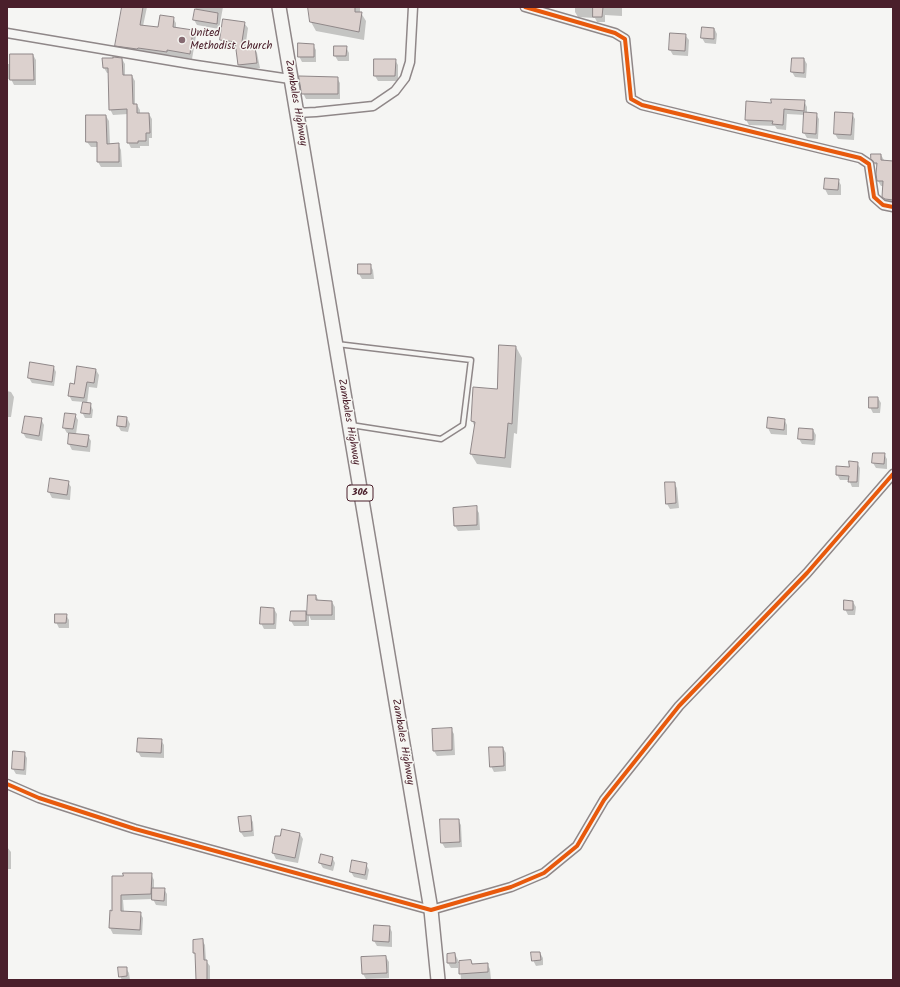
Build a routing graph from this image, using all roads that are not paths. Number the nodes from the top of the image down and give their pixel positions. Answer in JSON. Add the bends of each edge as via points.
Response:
{"nodes":[{"id":1,"x":278,"y":7,"type":"edge"},
{"id":2,"x":413,"y":7,"type":"edge"},
{"id":3,"x":525,"y":7,"type":"edge"},
{"id":4,"x":7,"y":33,"type":"edge"},
{"id":5,"x":290,"y":79,"type":"junction"},
{"id":6,"x":296,"y":112,"type":"junction"},
{"id":7,"x":893,"y":207,"type":"edge"},
{"id":8,"x":335,"y":344,"type":"junction"},
{"id":9,"x":349,"y":425,"type":"junction"},
{"id":10,"x":893,"y":474,"type":"edge"},
{"id":11,"x":7,"y":784,"type":"edge"},
{"id":12,"x":430,"y":910,"type":"junction"},
{"id":13,"x":438,"y":980,"type":"edge"}],
"edges":[{"from":1,"to":5,"type":"main road","name":"Zambales Highway","number":"306"},
{"from":2,"to":6,"type":"street","via":[[410,62],[405,78],[396,91],[373,106]]},
{"from":3,"to":7,"type":"street","via":[[615,33],[625,39],[631,98],[642,105],[860,158],[869,164],[874,197],[882,205]]},
{"from":4,"to":5,"type":"street"},
{"from":5,"to":6,"type":"main road","name":"Zambales Highway","number":"306"},
{"from":6,"to":8,"type":"main road","name":"Zambales Highway","number":"306"},
{"from":8,"to":9,"type":"main road","name":"Zambales Highway","number":"306"},
{"from":8,"to":9,"type":"lane","via":[[471,360],[463,425],[441,439]]},
{"from":9,"to":12,"type":"main road","name":"Zambales Highway","number":"306"},
{"from":10,"to":12,"type":"street","via":[[807,573],[679,706],[604,800],[577,846],[544,873],[511,887]]},
{"from":11,"to":12,"type":"street","via":[[39,798],[135,829]]},
{"from":12,"to":13,"type":"main road","name":"Zambales Highway","number":"306"}]}
